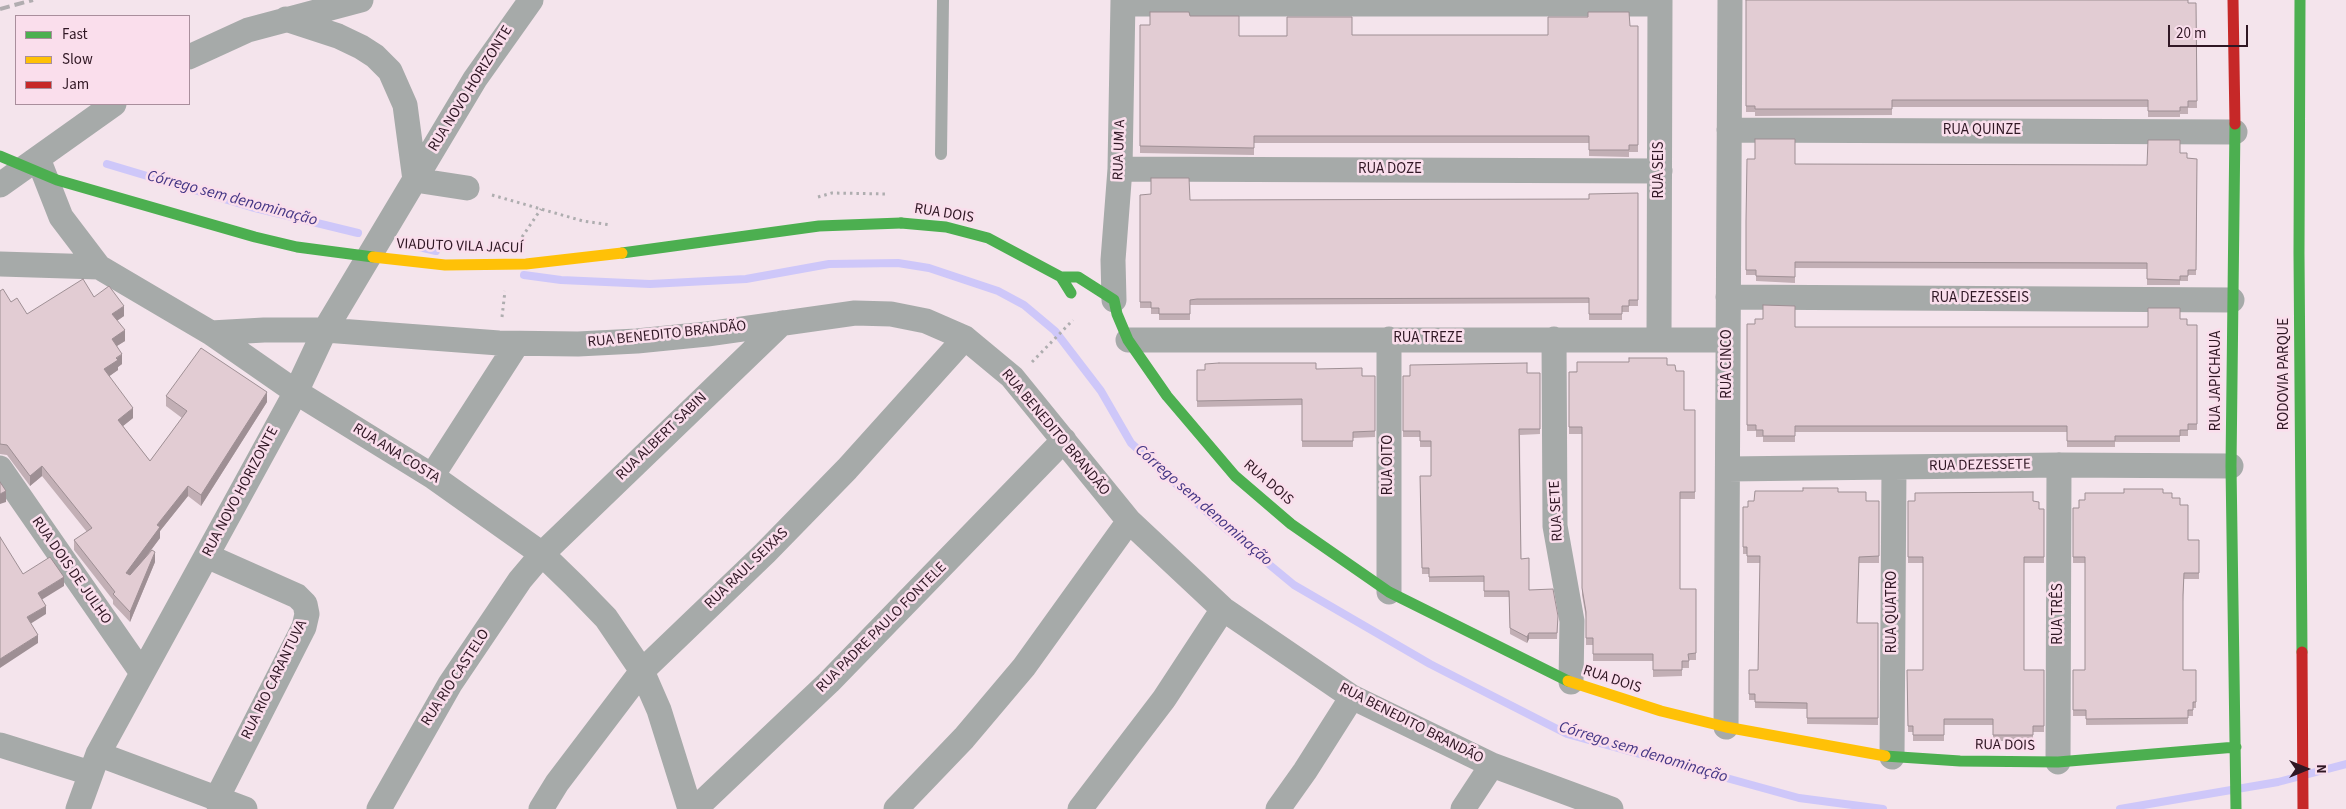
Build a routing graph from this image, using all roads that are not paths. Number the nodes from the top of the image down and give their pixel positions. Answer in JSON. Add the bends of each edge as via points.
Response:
{"nodes":[{"id":1,"x":361,"y":0,"type":"edge"},
{"id":2,"x":531,"y":0,"type":"edge"},
{"id":3,"x":943,"y":0,"type":"edge"},
{"id":4,"x":1730,"y":0,"type":"edge"},
{"id":5,"x":2233,"y":0,"type":"edge"},
{"id":6,"x":2300,"y":0,"type":"edge"},
{"id":7,"x":1123,"y":2,"type":"edge"},
{"id":8,"x":1660,"y":2,"type":"edge"},
{"id":9,"x":286,"y":19,"type":"junction"},
{"id":10,"x":190,"y":57,"type":"edge"},
{"id":11,"x":113,"y":105,"type":"edge"},
{"id":12,"x":1729,"y":130,"type":"junction"},
{"id":13,"x":2235,"y":132,"type":"junction"},
{"id":14,"x":941,"y":154,"type":"dead end"},
{"id":15,"x":0,"y":156,"type":"edge"},
{"id":16,"x":41,"y":157,"type":"junction"},
{"id":17,"x":1120,"y":168,"type":"junction"},
{"id":18,"x":1660,"y":171,"type":"junction"},
{"id":19,"x":415,"y":180,"type":"junction"},
{"id":20,"x":0,"y":185,"type":"edge"},
{"id":21,"x":467,"y":188,"type":"road end"},
{"id":22,"x":901,"y":222,"type":"joint"},
{"id":23,"x":0,"y":264,"type":"edge"},
{"id":24,"x":99,"y":267,"type":"junction"},
{"id":25,"x":1061,"y":277,"type":"junction"},
{"id":26,"x":1728,"y":297,"type":"junction"},
{"id":27,"x":1082,"y":300,"type":"dead end"},
{"id":28,"x":2232,"y":300,"type":"junction"},
{"id":29,"x":1110,"y":309,"type":"junction"},
{"id":30,"x":782,"y":323,"type":"junction"},
{"id":31,"x":325,"y":330,"type":"junction"},
{"id":32,"x":211,"y":333,"type":"junction"},
{"id":33,"x":965,"y":338,"type":"junction"},
{"id":34,"x":1389,"y":339,"type":"junction"},
{"id":35,"x":1554,"y":339,"type":"junction"},
{"id":36,"x":1659,"y":339,"type":"junction"},
{"id":37,"x":1128,"y":340,"type":"junction"},
{"id":38,"x":1728,"y":340,"type":"junction"},
{"id":39,"x":508,"y":343,"type":"junction"},
{"id":40,"x":296,"y":392,"type":"junction"},
{"id":41,"x":1064,"y":440,"type":"junction"},
{"id":42,"x":2059,"y":465,"type":"junction"},
{"id":43,"x":2231,"y":466,"type":"junction"},
{"id":44,"x":0,"y":468,"type":"edge"},
{"id":45,"x":1894,"y":468,"type":"junction"},
{"id":46,"x":1728,"y":469,"type":"junction"},
{"id":47,"x":432,"y":476,"type":"junction"},
{"id":48,"x":1129,"y":521,"type":"junction"},
{"id":49,"x":542,"y":554,"type":"junction"},
{"id":50,"x":207,"y":556,"type":"junction"},
{"id":51,"x":1389,"y":592,"type":"junction"},
{"id":52,"x":1223,"y":609,"type":"junction"},
{"id":53,"x":642,"y":671,"type":"junction"},
{"id":54,"x":142,"y":673,"type":"junction"},
{"id":55,"x":1571,"y":682,"type":"junction"},
{"id":56,"x":1352,"y":696,"type":"junction"},
{"id":57,"x":1726,"y":727,"type":"junction"},
{"id":58,"x":2,"y":743,"type":"edge"},
{"id":59,"x":2236,"y":747,"type":"junction"},
{"id":60,"x":1892,"y":757,"type":"junction"},
{"id":61,"x":2058,"y":762,"type":"junction"},
{"id":62,"x":94,"y":763,"type":"junction"},
{"id":63,"x":1492,"y":765,"type":"junction"},
{"id":64,"x":216,"y":800,"type":"junction"},
{"id":65,"x":2303,"y":806,"type":"edge"},
{"id":66,"x":78,"y":809,"type":"edge"},
{"id":67,"x":245,"y":809,"type":"edge"},
{"id":68,"x":379,"y":809,"type":"edge"},
{"id":69,"x":541,"y":809,"type":"edge"},
{"id":70,"x":690,"y":809,"type":"edge"},
{"id":71,"x":696,"y":809,"type":"edge"},
{"id":72,"x":896,"y":809,"type":"edge"},
{"id":73,"x":1080,"y":809,"type":"edge"},
{"id":74,"x":1278,"y":809,"type":"edge"},
{"id":75,"x":1463,"y":809,"type":"edge"},
{"id":76,"x":1611,"y":809,"type":"edge"},
{"id":77,"x":2236,"y":809,"type":"edge"}],
"edges":[{"from":1,"to":9,"type":"street"},
{"from":2,"to":19,"type":"street","name":"RUA NOVO HORIZONTE","via":[[475,79]]},
{"from":3,"to":14,"type":"lane"},
{"from":4,"to":12,"type":"street","name":"RUA CINCO"},
{"from":5,"to":13,"type":"street","name":"RUA JAPICHAUA"},
{"from":6,"to":65,"type":"street","name":"RODOVIA PARQUE"},
{"from":7,"to":8,"type":"street"},
{"from":7,"to":17,"type":"street","name":"RUA UM A"},
{"from":8,"to":18,"type":"street","name":"RUA SEIS"},
{"from":9,"to":10,"type":"street","via":[[248,30]]},
{"from":9,"to":19,"type":"street","name":"RUA NOVO HORIZONTE","via":[[361,47],[390,71],[405,105]]},
{"from":11,"to":16,"type":"street"},
{"from":12,"to":13,"type":"street","name":"RUA QUINZE"},
{"from":12,"to":26,"type":"street","name":"RUA CINCO"},
{"from":13,"to":28,"type":"street","name":"RUA JAPICHAUA"},
{"from":15,"to":22,"type":"street","name":"VIADUTO VILA JACUÍ","bridge":true,"via":[[56,180],[255,237],[298,247],[445,265],[526,264],[819,226]]},
{"from":16,"to":20,"type":"street"},
{"from":16,"to":24,"type":"street","name":"RUA ANA COSTA","via":[[61,217]]},
{"from":17,"to":18,"type":"street","name":"RUA DOZE"},
{"from":17,"to":29,"type":"street","name":"RUA UM A"},
{"from":18,"to":36,"type":"street","name":"RUA SEIS"},
{"from":19,"to":21,"type":"street"},
{"from":19,"to":31,"type":"street","name":"RUA NOVO HORIZONTE"},
{"from":22,"to":25,"type":"street","name":"RUA DOIS","via":[[976,234],[1012,249]]},
{"from":23,"to":24,"type":"street"},
{"from":24,"to":32,"type":"street","name":"RUA ANA COSTA"},
{"from":25,"to":27,"type":"street","name":"RUA DOIS","via":[[1068,291]]},
{"from":25,"to":29,"type":"street","name":"RUA DOIS","via":[[1078,277]]},
{"from":26,"to":28,"type":"street","name":"RUA DEZESSEIS"},
{"from":26,"to":38,"type":"street","name":"RUA CINCO"},
{"from":28,"to":43,"type":"street","name":"RUA JAPICHAUA"},
{"from":29,"to":37,"type":"street","name":"RUA DOIS"},
{"from":30,"to":33,"type":"street","name":"RUA BENEDITO BRANDÃO","via":[[855,313],[891,314],[926,321]]},
{"from":30,"to":39,"type":"street","name":"RUA BENEDITO BRANDÃO","via":[[637,341]]},
{"from":30,"to":49,"type":"street","name":"RUA ALBERT SABIN"},
{"from":31,"to":32,"type":"street","name":"RUA BENEDITO BRANDÃO"},
{"from":31,"to":39,"type":"street","name":"RUA BENEDITO BRANDÃO"},
{"from":31,"to":40,"type":"street","name":"RUA NOVO HORIZONTE"},
{"from":32,"to":40,"type":"street","name":"RUA ANA COSTA"},
{"from":33,"to":41,"type":"street","name":"RUA BENEDITO BRANDÃO","via":[[1012,377]]},
{"from":33,"to":53,"type":"street","name":"RUA RAUL SEIXAS","via":[[847,469]]},
{"from":34,"to":35,"type":"street","name":"RUA TREZE"},
{"from":34,"to":37,"type":"street","name":"RUA TREZE"},
{"from":34,"to":51,"type":"street","name":"RUA OITO"},
{"from":35,"to":36,"type":"street","name":"RUA TREZE"},
{"from":35,"to":55,"type":"street","name":"RUA SETE","via":[[1555,526],[1572,621]]},
{"from":36,"to":38,"type":"street","name":"RUA TREZE"},
{"from":37,"to":51,"type":"street","name":"RUA DOIS","via":[[1167,396],[1236,476],[1291,524]]},
{"from":38,"to":46,"type":"street","name":"RUA CINCO"},
{"from":39,"to":47,"type":"street"},
{"from":40,"to":47,"type":"street","name":"RUA ANA COSTA"},
{"from":40,"to":50,"type":"street","name":"RUA NOVO HORIZONTE"},
{"from":41,"to":48,"type":"street","name":"RUA BENEDITO BRANDÃO"},
{"from":41,"to":71,"type":"street","name":"RUA PADRE PAULO FONTELE","via":[[829,682]]},
{"from":42,"to":43,"type":"street","name":"RUA DEZESSETE"},
{"from":42,"to":45,"type":"street","name":"RUA DEZESSETE"},
{"from":42,"to":61,"type":"street","name":"RUA TRÊS"},
{"from":43,"to":59,"type":"street","name":"RUA JAPICHAUA"},
{"from":44,"to":54,"type":"street","name":"RUA DOIS DE JULHO"},
{"from":45,"to":46,"type":"street","name":"RUA DEZESSETE"},
{"from":45,"to":60,"type":"street","name":"RUA QUATRO"},
{"from":46,"to":57,"type":"street","name":"RUA CINCO"},
{"from":47,"to":49,"type":"street","name":"RUA ANA COSTA"},
{"from":48,"to":52,"type":"street","name":"RUA BENEDITO BRANDÃO"},
{"from":48,"to":72,"type":"street","via":[[1024,667],[964,738]]},
{"from":49,"to":53,"type":"street","name":"RUA ANA COSTA","via":[[606,618]]},
{"from":49,"to":68,"type":"street","name":"RUA RIO CASTELO","via":[[520,580],[450,684]]},
{"from":50,"to":54,"type":"street","name":"RUA NOVO HORIZONTE"},
{"from":50,"to":64,"type":"street","name":"RUA RIO CARANTUVA","via":[[298,596],[305,604],[307,614],[304,627]]},
{"from":51,"to":55,"type":"street","name":"RUA DOIS"},
{"from":52,"to":56,"type":"street","name":"RUA BENEDITO BRANDÃO"},
{"from":52,"to":73,"type":"street","via":[[1164,699]]},
{"from":53,"to":69,"type":"street","name":"RUA RAUL SEIXAS","via":[[574,759]]},
{"from":53,"to":70,"type":"street","name":"RUA ANA COSTA","via":[[659,710]]},
{"from":54,"to":62,"type":"street","name":"RUA NOVO HORIZONTE"},
{"from":55,"to":57,"type":"street","name":"RUA DOIS","via":[[1661,711]]},
{"from":56,"to":63,"type":"street","name":"RUA BENEDITO BRANDÃO"},
{"from":56,"to":74,"type":"street","via":[[1306,771]]},
{"from":57,"to":60,"type":"street","name":"RUA DOIS"},
{"from":58,"to":62,"type":"street"},
{"from":59,"to":61,"type":"street","name":"RUA DOIS"},
{"from":59,"to":77,"type":"street","name":"RUA JAPICHAUA"},
{"from":60,"to":61,"type":"street","name":"RUA DOIS"},
{"from":62,"to":64,"type":"street"},
{"from":62,"to":66,"type":"street","name":"RUA NOVO HORIZONTE"},
{"from":63,"to":75,"type":"street"},
{"from":63,"to":76,"type":"street","name":"RUA BENEDITO BRANDÃO"},
{"from":64,"to":67,"type":"street"}]}
